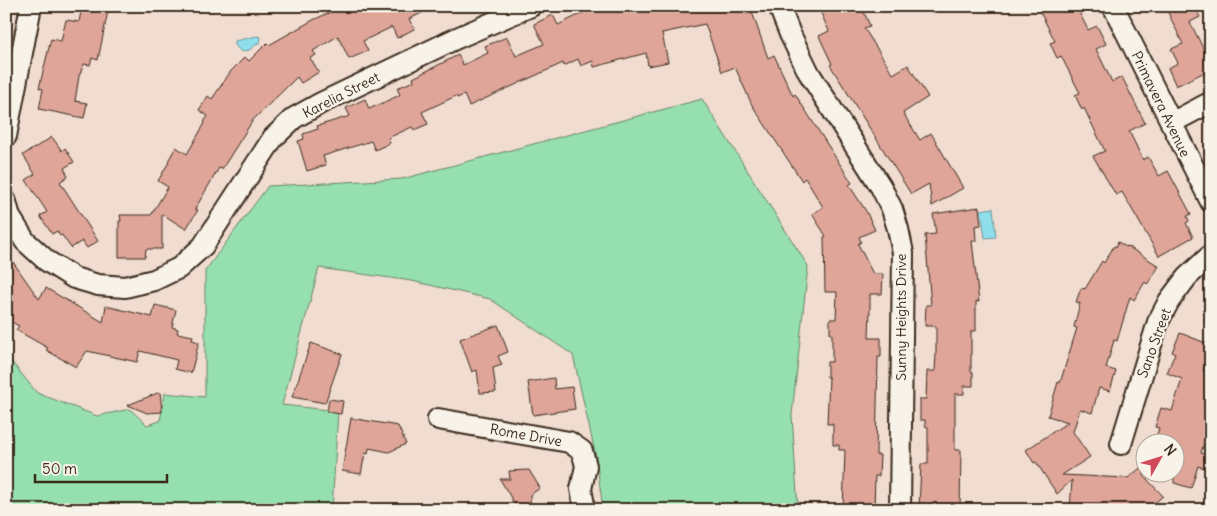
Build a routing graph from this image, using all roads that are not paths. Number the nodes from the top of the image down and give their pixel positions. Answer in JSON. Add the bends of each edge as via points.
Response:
{"nodes":[{"id":1,"x":31,"y":6,"type":"edge"},
{"id":2,"x":531,"y":6,"type":"edge"},
{"id":3,"x":779,"y":6,"type":"edge"},
{"id":4,"x":1113,"y":6,"type":"edge"},
{"id":5,"x":1211,"y":102,"type":"edge"},
{"id":6,"x":1171,"y":123,"type":"junction"},
{"id":7,"x":6,"y":136,"type":"edge"},
{"id":8,"x":6,"y":202,"type":"edge"},
{"id":9,"x":1211,"y":202,"type":"edge"},
{"id":10,"x":1211,"y":256,"type":"edge"},
{"id":11,"x":438,"y":419,"type":"dead end"},
{"id":12,"x":1120,"y":444,"type":"dead end"},
{"id":13,"x":585,"y":510,"type":"edge"},
{"id":14,"x":900,"y":510,"type":"edge"}],
"edges":[{"from":1,"to":7,"type":"street"},
{"from":2,"to":8,"type":"street","name":"Karelia Street","via":[[457,38],[294,118],[273,138],[203,246],[179,268],[154,280],[125,287],[98,285],[74,278],[47,262],[25,241],[10,217]]},
{"from":3,"to":14,"type":"street","name":"Sunny Heights Drive","via":[[809,73],[881,186],[898,228],[903,253]]},
{"from":4,"to":6,"type":"street","name":"Primavera Avenue"},
{"from":5,"to":6,"type":"street"},
{"from":6,"to":9,"type":"street","name":"Primavera Avenue"},
{"from":10,"to":12,"type":"street","name":"Sano Street","via":[[1186,277],[1158,322]]},
{"from":11,"to":13,"type":"street","name":"Rome Drive","via":[[569,442],[582,451],[586,466],[582,489]]}]}
